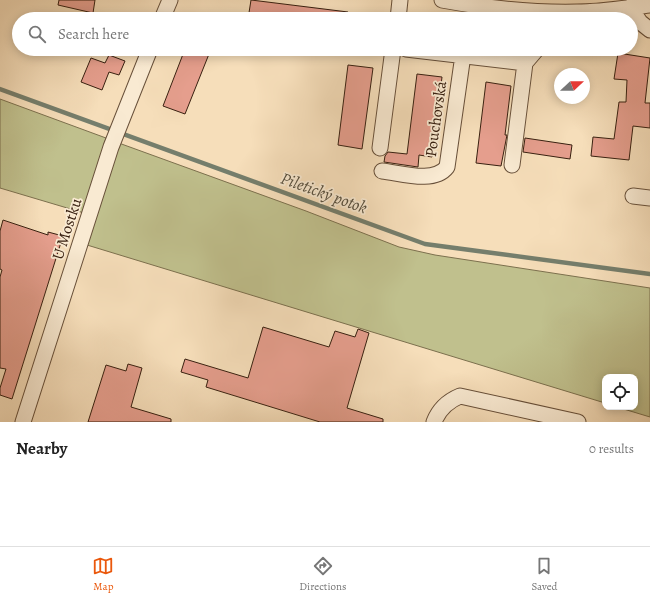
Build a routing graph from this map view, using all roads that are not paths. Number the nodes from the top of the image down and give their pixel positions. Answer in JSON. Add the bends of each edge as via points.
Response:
{"nodes":[{"id":1,"x":170,"y":0,"type":"edge"},
{"id":2,"x":400,"y":0,"type":"edge"},
{"id":3,"x":442,"y":0,"type":"edge"},
{"id":4,"x":624,"y":5,"type":"edge"},
{"id":5,"x":650,"y":5,"type":"edge"},
{"id":6,"x":165,"y":12,"type":"edge"},
{"id":7,"x":399,"y":12,"type":"edge"},
{"id":8,"x":524,"y":12,"type":"edge"},
{"id":9,"x":579,"y":12,"type":"edge"},
{"id":10,"x":638,"y":20,"type":"edge"},
{"id":11,"x":650,"y":30,"type":"edge"},
{"id":12,"x":147,"y":56,"type":"edge"},
{"id":13,"x":392,"y":56,"type":"edge"},
{"id":14,"x":463,"y":56,"type":"edge"},
{"id":15,"x":471,"y":56,"type":"edge"},
{"id":16,"x":531,"y":56,"type":"edge"},
{"id":17,"x":525,"y":63,"type":"junction"},
{"id":18,"x":380,"y":148,"type":"dead end"},
{"id":19,"x":512,"y":165,"type":"dead end"},
{"id":20,"x":382,"y":171,"type":"dead end"},
{"id":21,"x":633,"y":196,"type":"dead end"},
{"id":22,"x":650,"y":198,"type":"edge"},
{"id":23,"x":23,"y":422,"type":"edge"},
{"id":24,"x":434,"y":422,"type":"edge"},
{"id":25,"x":578,"y":422,"type":"edge"}],
"edges":[{"from":1,"to":6,"type":"street"},
{"from":2,"to":7,"type":"street"},
{"from":3,"to":8,"type":"street"},
{"from":4,"to":5,"type":"street"},
{"from":4,"to":9,"type":"street"},
{"from":10,"to":11,"type":"street"},
{"from":12,"to":23,"type":"street","name":"U Mostku","via":[[111,147]]},
{"from":13,"to":18,"type":"street"},
{"from":14,"to":20,"type":"street","name":"Pouchovská","via":[[447,167],[436,176]]},
{"from":15,"to":17,"type":"street"},
{"from":16,"to":17,"type":"street"},
{"from":17,"to":19,"type":"street"},
{"from":21,"to":22,"type":"street"},
{"from":24,"to":25,"type":"street","via":[[445,406],[460,396]]}]}
